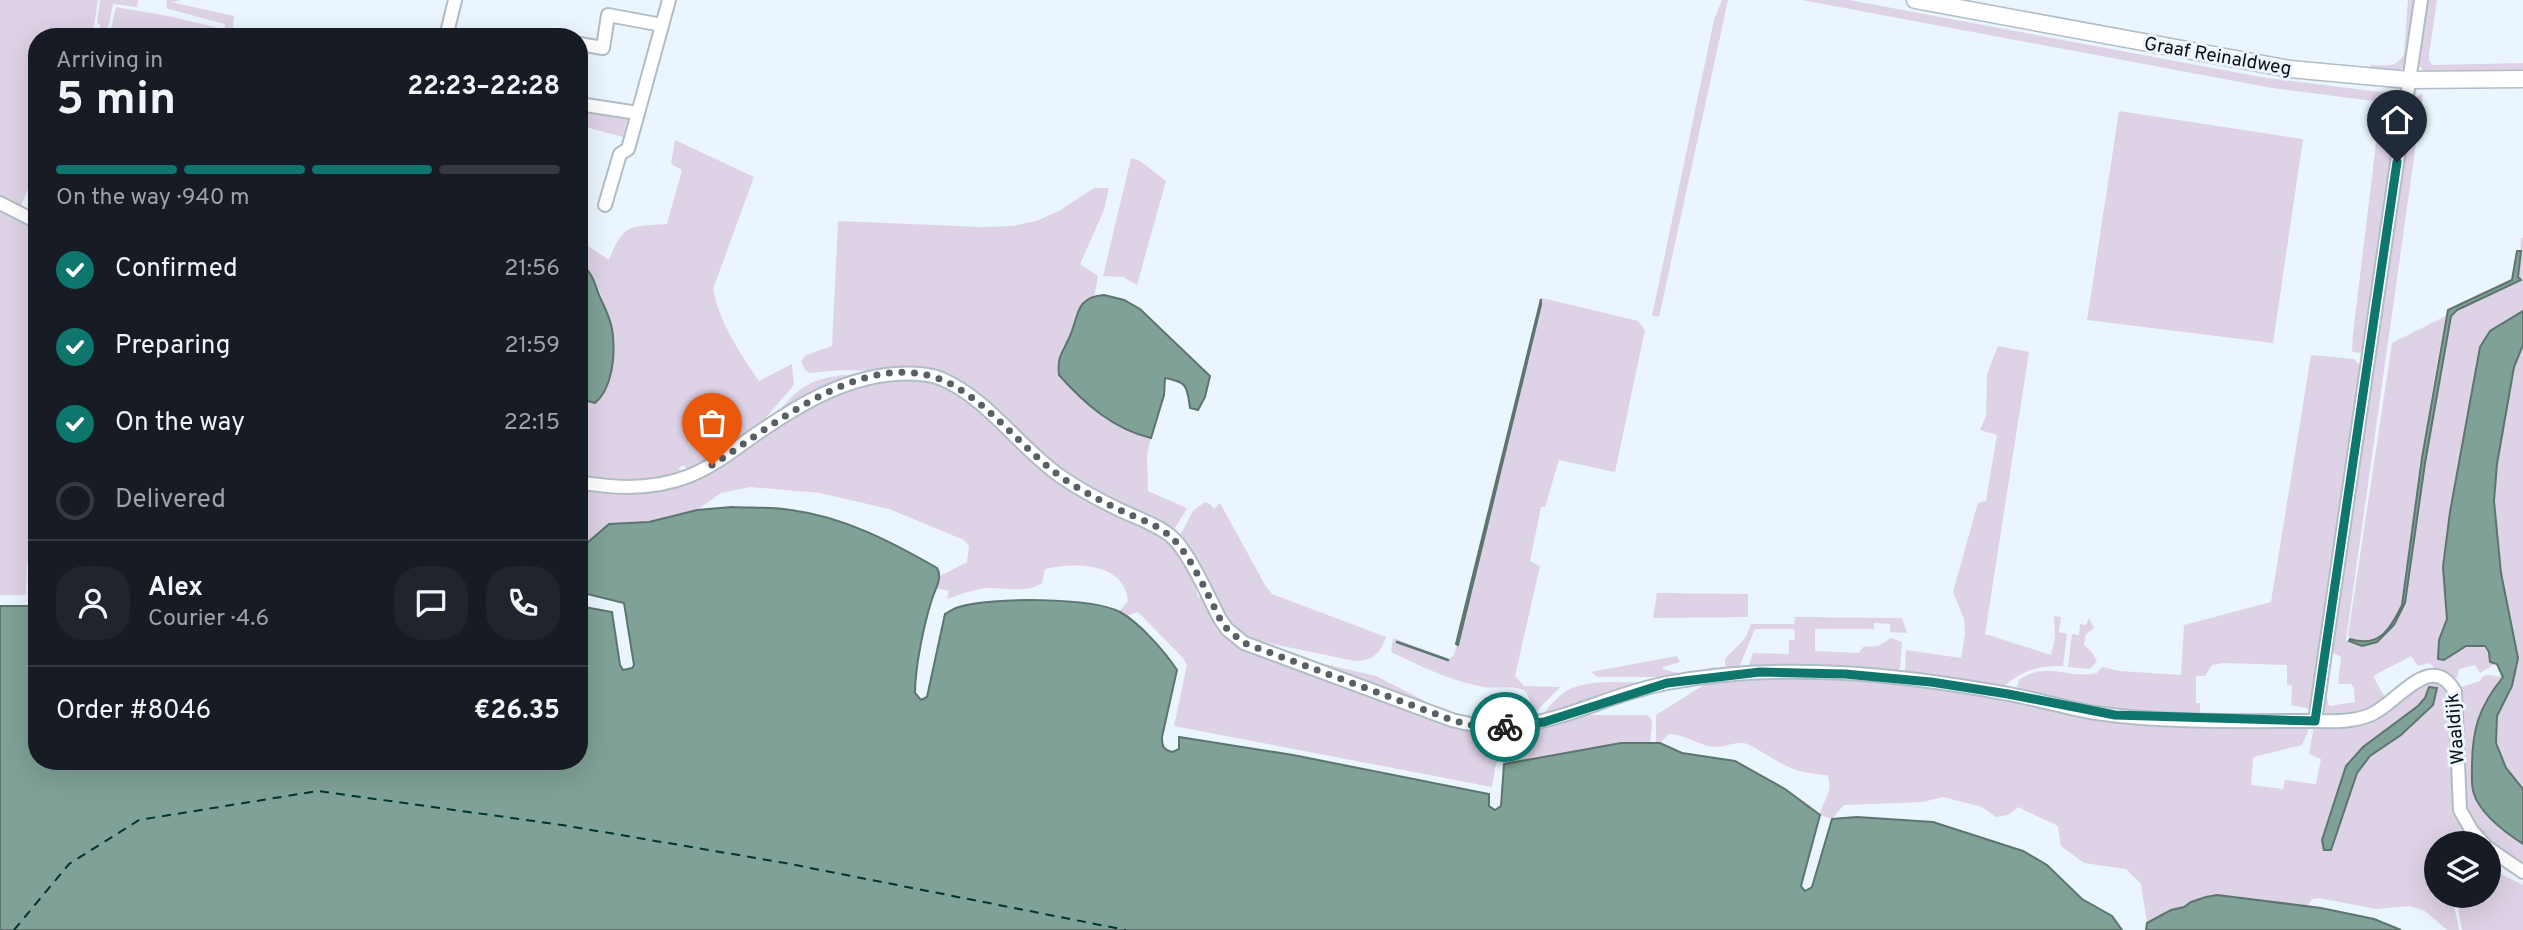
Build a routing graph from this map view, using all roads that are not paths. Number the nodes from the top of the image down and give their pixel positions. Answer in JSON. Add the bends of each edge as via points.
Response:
{"nodes":[{"id":1,"x":455,"y":0,"type":"edge"},
{"id":2,"x":670,"y":0,"type":"edge"},
{"id":3,"x":1915,"y":0,"type":"edge"},
{"id":4,"x":2421,"y":0,"type":"edge"},
{"id":5,"x":662,"y":25,"type":"junction"},
{"id":6,"x":448,"y":28,"type":"edge"},
{"id":7,"x":588,"y":46,"type":"edge"},
{"id":8,"x":2523,"y":79,"type":"edge"},
{"id":9,"x":2409,"y":80,"type":"junction"},
{"id":10,"x":588,"y":105,"type":"edge"},
{"id":11,"x":638,"y":113,"type":"junction"},
{"id":12,"x":0,"y":203,"type":"edge"},
{"id":13,"x":605,"y":205,"type":"dead end"},
{"id":14,"x":28,"y":217,"type":"edge"},
{"id":15,"x":588,"y":484,"type":"edge"},
{"id":16,"x":2315,"y":721,"type":"junction"},
{"id":17,"x":2472,"y":831,"type":"edge"},
{"id":18,"x":2501,"y":857,"type":"edge"},
{"id":19,"x":2523,"y":872,"type":"edge"}],
"edges":[{"from":1,"to":6,"type":"street"},
{"from":2,"to":5,"type":"street"},
{"from":3,"to":9,"type":"main road","name":"Graaf Reinaldweg","via":[[2250,63]]},
{"from":4,"to":9,"type":"street"},
{"from":5,"to":7,"type":"street","via":[[608,15],[603,48]]},
{"from":5,"to":11,"type":"street"},
{"from":8,"to":9,"type":"main road","name":"Graaf Reinaldweg"},
{"from":9,"to":16,"type":"street"},
{"from":10,"to":11,"type":"street"},
{"from":11,"to":13,"type":"street"},
{"from":12,"to":14,"type":"street"},
{"from":15,"to":16,"type":"street","name":"Waaldijk","via":[[635,487],[686,477],[837,387],[878,375],[919,373],[965,393],[1081,490],[1173,538],[1220,619],[1244,643],[1471,725],[1532,724],[1667,683],[1760,672],[1931,682],[2115,715]]},
{"from":16,"to":17,"type":"street","name":"Waaldijk","via":[[2369,715],[2423,677],[2444,678],[2456,697],[2460,810]]},
{"from":18,"to":19,"type":"street"}]}
